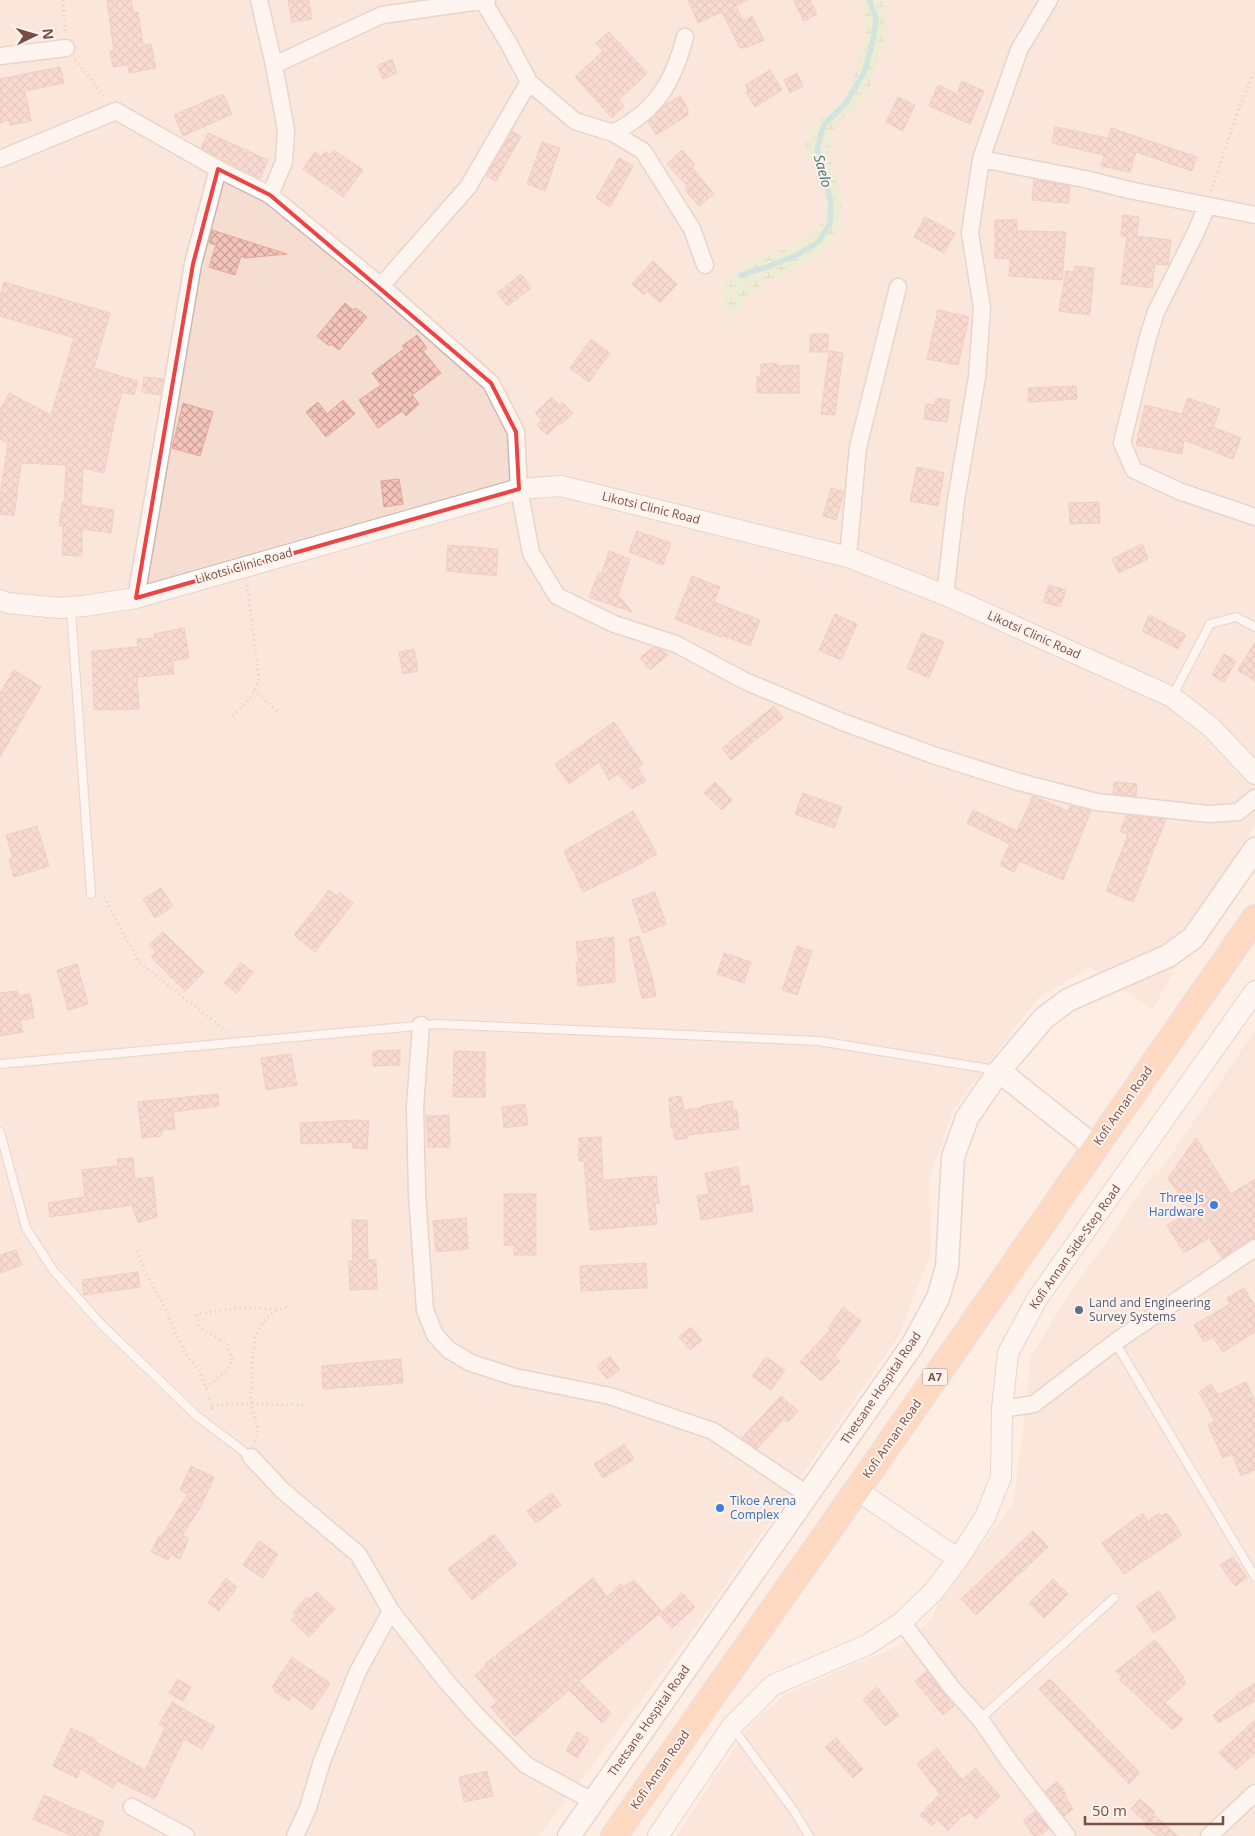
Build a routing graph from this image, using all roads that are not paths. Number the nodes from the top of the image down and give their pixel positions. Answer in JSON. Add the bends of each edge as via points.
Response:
{"nodes":[{"id":1,"x":259,"y":0,"type":"edge"},
{"id":2,"x":483,"y":0,"type":"edge"},
{"id":3,"x":487,"y":0,"type":"edge"},
{"id":4,"x":1049,"y":0,"type":"edge"},
{"id":5,"x":685,"y":37,"type":"dead end"},
{"id":6,"x":66,"y":48,"type":"dead end"},
{"id":7,"x":0,"y":56,"type":"edge"},
{"id":8,"x":274,"y":66,"type":"junction"},
{"id":9,"x":529,"y":82,"type":"junction"},
{"id":10,"x":613,"y":133,"type":"junction"},
{"id":11,"x":0,"y":159,"type":"edge"},
{"id":12,"x":981,"y":160,"type":"junction"},
{"id":13,"x":218,"y":168,"type":"junction"},
{"id":14,"x":270,"y":195,"type":"junction"},
{"id":15,"x":1206,"y":206,"type":"junction"},
{"id":16,"x":1255,"y":215,"type":"edge"},
{"id":17,"x":706,"y":265,"type":"dead end"},
{"id":18,"x":381,"y":286,"type":"junction"},
{"id":19,"x":898,"y":287,"type":"dead end"},
{"id":20,"x":519,"y":490,"type":"junction"},
{"id":21,"x":1255,"y":517,"type":"edge"},
{"id":22,"x":848,"y":557,"type":"junction"},
{"id":23,"x":945,"y":594,"type":"junction"},
{"id":24,"x":136,"y":598,"type":"junction"},
{"id":25,"x":0,"y":600,"type":"edge"},
{"id":26,"x":71,"y":607,"type":"junction"},
{"id":27,"x":1255,"y":627,"type":"edge"},
{"id":28,"x":1172,"y":697,"type":"junction"},
{"id":29,"x":1255,"y":774,"type":"edge"},
{"id":30,"x":1255,"y":798,"type":"edge"},
{"id":31,"x":1255,"y":849,"type":"edge"},
{"id":32,"x":91,"y":894,"type":"road end"},
{"id":33,"x":1255,"y":918,"type":"edge"},
{"id":34,"x":1255,"y":991,"type":"edge"},
{"id":35,"x":421,"y":1025,"type":"junction"},
{"id":36,"x":0,"y":1064,"type":"edge"},
{"id":37,"x":999,"y":1071,"type":"junction"},
{"id":38,"x":0,"y":1132,"type":"edge"},
{"id":39,"x":1095,"y":1147,"type":"junction"},
{"id":40,"x":1255,"y":1248,"type":"edge"},
{"id":41,"x":1115,"y":1342,"type":"junction"},
{"id":42,"x":1002,"y":1409,"type":"junction"},
{"id":43,"x":252,"y":1457,"type":"joint"},
{"id":44,"x":857,"y":1490,"type":"junction"},
{"id":45,"x":808,"y":1495,"type":"junction"},
{"id":46,"x":958,"y":1559,"type":"junction"},
{"id":47,"x":1255,"y":1577,"type":"edge"},
{"id":48,"x":1114,"y":1598,"type":"dead end"},
{"id":49,"x":391,"y":1611,"type":"junction"},
{"id":50,"x":902,"y":1622,"type":"junction"},
{"id":51,"x":980,"y":1719,"type":"junction"},
{"id":52,"x":732,"y":1726,"type":"junction"},
{"id":53,"x":1255,"y":1793,"type":"edge"},
{"id":54,"x":594,"y":1802,"type":"junction"},
{"id":55,"x":132,"y":1807,"type":"dead end"},
{"id":56,"x":186,"y":1836,"type":"edge"},
{"id":57,"x":295,"y":1836,"type":"edge"},
{"id":58,"x":569,"y":1836,"type":"edge"},
{"id":59,"x":614,"y":1836,"type":"edge"},
{"id":60,"x":658,"y":1836,"type":"edge"},
{"id":61,"x":809,"y":1836,"type":"edge"},
{"id":62,"x":1067,"y":1836,"type":"edge"},
{"id":63,"x":1209,"y":1836,"type":"edge"}],
"edges":[{"from":1,"to":8,"type":"street"},
{"from":2,"to":3,"type":"street"},
{"from":2,"to":8,"type":"street","via":[[382,15]]},
{"from":2,"to":9,"type":"street"},
{"from":4,"to":12,"type":"street","via":[[1019,50]]},
{"from":5,"to":10,"type":"street","via":[[678,63],[661,96],[632,124]]},
{"from":6,"to":7,"type":"street"},
{"from":8,"to":14,"type":"street","via":[[286,130],[284,162]]},
{"from":9,"to":10,"type":"street","via":[[575,121]]},
{"from":9,"to":18,"type":"street","via":[[468,187]]},
{"from":10,"to":17,"type":"street","via":[[642,151],[692,230]]},
{"from":11,"to":13,"type":"street","via":[[116,111]]},
{"from":12,"to":15,"type":"street"},
{"from":12,"to":23,"type":"street","via":[[970,232],[982,308],[977,377],[956,500]]},
{"from":13,"to":14,"type":"street"},
{"from":13,"to":24,"type":"street","via":[[193,264]]},
{"from":14,"to":18,"type":"street"},
{"from":15,"to":16,"type":"street"},
{"from":15,"to":21,"type":"street","via":[[1156,312],[1122,443],[1134,470],[1179,491]]},
{"from":18,"to":20,"type":"street","via":[[491,383],[516,432]]},
{"from":19,"to":22,"type":"street","via":[[858,448]]},
{"from":20,"to":22,"type":"street","name":"Likotsi Clinic Road","via":[[561,486]]},
{"from":20,"to":24,"type":"street","name":"Likotsi Clinic Road"},
{"from":20,"to":30,"type":"street","via":[[531,553],[557,596],[614,624],[676,644],[746,681],[840,721],[942,758],[1097,802],[1209,814],[1238,812]]},
{"from":22,"to":23,"type":"street","name":"Likotsi Clinic Road"},
{"from":23,"to":28,"type":"street","name":"Likotsi Clinic Road"},
{"from":24,"to":26,"type":"street","name":"Likotsi Clinic Road"},
{"from":25,"to":26,"type":"street","name":"Likotsi Clinic Road"},
{"from":26,"to":32,"type":"lane"},
{"from":27,"to":28,"type":"lane","via":[[1236,617],[1210,624]]},
{"from":28,"to":29,"type":"street","name":"Likotsi Clinic Road","via":[[1211,727]]},
{"from":31,"to":37,"type":"main road","name":"Thetsane Hospital Road","via":[[1192,938],[1168,956],[1068,1000],[1044,1018]]},
{"from":33,"to":39,"type":"main road","name":"Kofi Annan Road","number":"A7"},
{"from":34,"to":42,"type":"street","name":"Kofi Annan Side-Step Road","via":[[1037,1299],[1008,1354]]},
{"from":35,"to":36,"type":"lane"},
{"from":35,"to":37,"type":"lane","via":[[819,1041]]},
{"from":35,"to":45,"type":"street","via":[[415,1107],[417,1194],[425,1310],[434,1335],[449,1350],[471,1363],[515,1377],[610,1396],[713,1431]]},
{"from":37,"to":39,"type":"main road"},
{"from":37,"to":45,"type":"main road","name":"Thetsane Hospital Road","via":[[967,1118],[953,1157],[947,1267],[938,1298],[913,1344]]},
{"from":38,"to":43,"type":"lane","via":[[26,1228],[53,1270],[100,1324],[198,1417]]},
{"from":39,"to":44,"type":"main road","name":"Kofi Annan Road","number":"A7"},
{"from":40,"to":41,"type":"street"},
{"from":41,"to":42,"type":"street","via":[[1034,1404]]},
{"from":41,"to":47,"type":"lane"},
{"from":42,"to":46,"type":"street","name":"Kofi Annan Side-Step Road","via":[[1001,1477],[985,1517]]},
{"from":43,"to":49,"type":"street","via":[[283,1491],[358,1554]]},
{"from":44,"to":46,"type":"street"},
{"from":44,"to":59,"type":"main road","name":"Kofi Annan Road","number":"A7"},
{"from":45,"to":54,"type":"main road","name":"Thetsane Hospital Road"},
{"from":46,"to":50,"type":"street","name":"Kofi Annan Side-Step Road","via":[[934,1591]]},
{"from":48,"to":51,"type":"lane"},
{"from":49,"to":54,"type":"street","via":[[479,1718],[526,1765]]},
{"from":49,"to":57,"type":"street","via":[[358,1671]]},
{"from":50,"to":51,"type":"street"},
{"from":50,"to":52,"type":"street","name":"Kofi Annan Side-Step Road","via":[[867,1645],[773,1685]]},
{"from":51,"to":62,"type":"street"},
{"from":52,"to":60,"type":"street","name":"Kofi Annan Side-Step Road"},
{"from":52,"to":61,"type":"lane"},
{"from":53,"to":63,"type":"street"},
{"from":54,"to":58,"type":"main road","name":"Thetsane Hospital Road"},
{"from":55,"to":56,"type":"street"}]}
